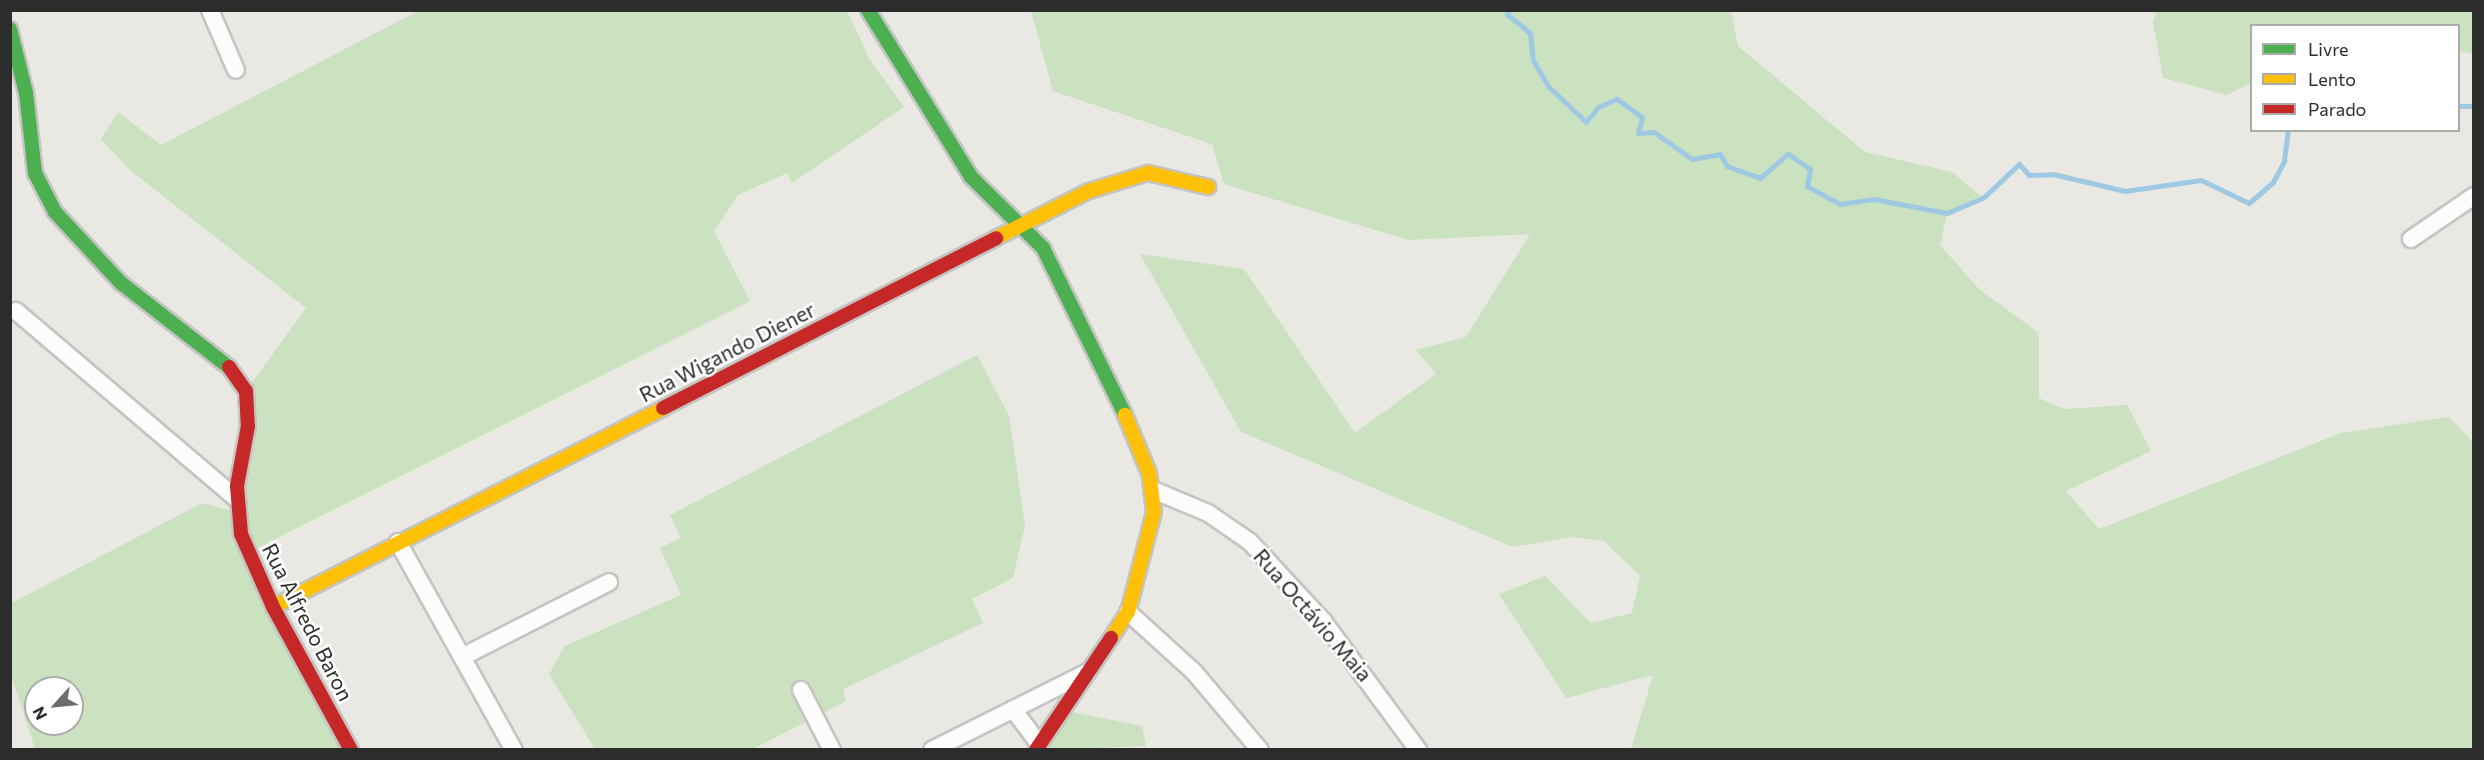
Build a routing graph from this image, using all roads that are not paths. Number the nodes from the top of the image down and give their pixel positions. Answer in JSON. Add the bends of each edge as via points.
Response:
{"nodes":[{"id":1,"x":210,"y":10,"type":"edge"},
{"id":2,"x":868,"y":10,"type":"edge"},
{"id":3,"x":10,"y":29,"type":"edge"},
{"id":4,"x":236,"y":70,"type":"dead end"},
{"id":5,"x":1208,"y":187,"type":"dead end"},
{"id":6,"x":2474,"y":196,"type":"edge"},
{"id":7,"x":1022,"y":225,"type":"junction"},
{"id":8,"x":2411,"y":239,"type":"dead end"},
{"id":9,"x":16,"y":311,"type":"dead end"},
{"id":10,"x":1153,"y":490,"type":"junction"},
{"id":11,"x":237,"y":499,"type":"junction"},
{"id":12,"x":398,"y":542,"type":"junction"},
{"id":13,"x":609,"y":582,"type":"dead end"},
{"id":14,"x":273,"y":607,"type":"junction"},
{"id":15,"x":1128,"y":612,"type":"junction"},
{"id":16,"x":462,"y":657,"type":"junction"},
{"id":17,"x":1088,"y":671,"type":"junction"},
{"id":18,"x":801,"y":690,"type":"dead end"},
{"id":19,"x":1012,"y":709,"type":"junction"},
{"id":20,"x":1037,"y":747,"type":"edge"},
{"id":21,"x":351,"y":750,"type":"edge"},
{"id":22,"x":513,"y":750,"type":"edge"},
{"id":23,"x":832,"y":750,"type":"edge"},
{"id":24,"x":932,"y":750,"type":"edge"},
{"id":25,"x":1260,"y":750,"type":"edge"},
{"id":26,"x":1418,"y":750,"type":"edge"}],
"edges":[{"from":1,"to":4,"type":"street"},
{"from":2,"to":7,"type":"street","via":[[971,177]]},
{"from":3,"to":11,"type":"street","name":"Rua Alfredo Baron","via":[[35,173],[55,212],[121,283],[224,360],[242,383],[249,411]]},
{"from":5,"to":7,"type":"street","name":"Rua Wigando Diener","via":[[1162,173],[1131,175]]},
{"from":6,"to":8,"type":"street"},
{"from":7,"to":10,"type":"street","via":[[1043,248],[1083,323],[1131,424]]},
{"from":7,"to":12,"type":"street","name":"Rua Wigando Diener"},
{"from":9,"to":11,"type":"street"},
{"from":10,"to":15,"type":"street","via":[[1150,541]]},
{"from":10,"to":26,"type":"street","name":"Rua Octávio Maia","via":[[1208,513],[1264,556],[1323,621]]},
{"from":11,"to":14,"type":"street","name":"Rua Alfredo Baron","via":[[244,543]]},
{"from":12,"to":14,"type":"street","name":"Rua Wigando Diener"},
{"from":12,"to":16,"type":"street"},
{"from":13,"to":16,"type":"street"},
{"from":14,"to":21,"type":"street","name":"Rua Alfredo Baron"},
{"from":15,"to":17,"type":"street"},
{"from":15,"to":25,"type":"street","via":[[1194,672]]},
{"from":16,"to":22,"type":"street"},
{"from":17,"to":19,"type":"street"},
{"from":17,"to":20,"type":"street"},
{"from":18,"to":23,"type":"street"},
{"from":19,"to":20,"type":"street"},
{"from":19,"to":24,"type":"street"}]}
